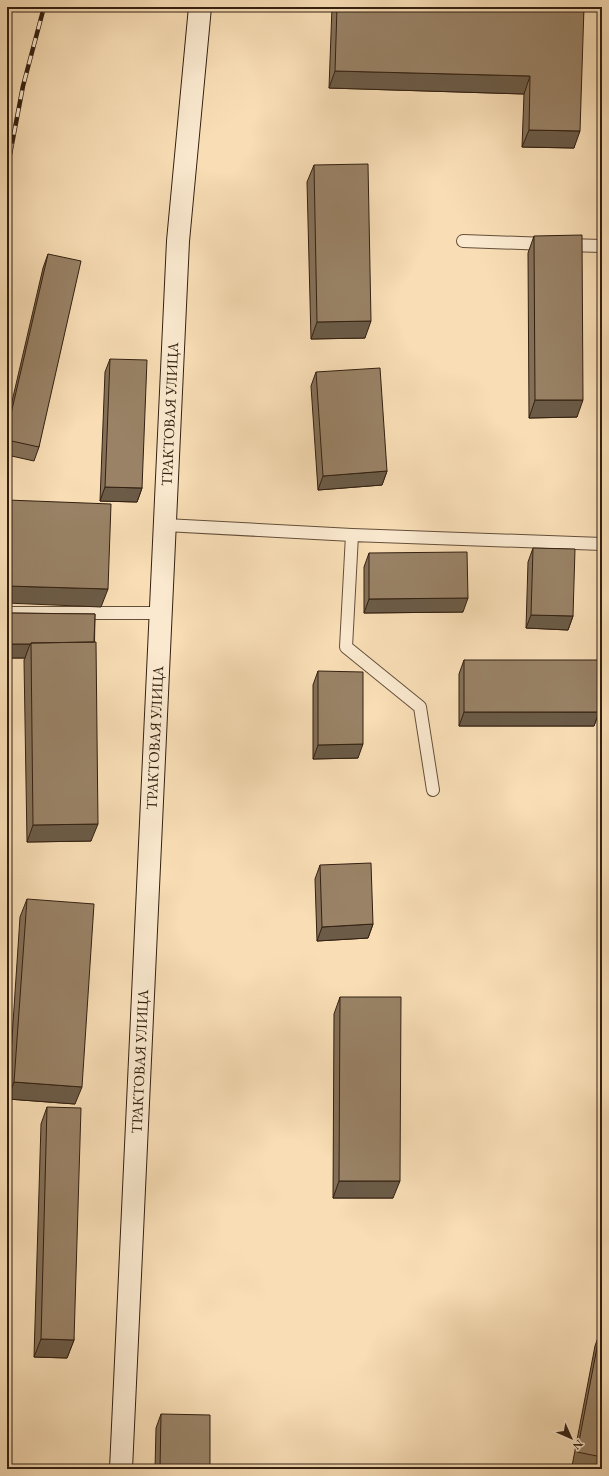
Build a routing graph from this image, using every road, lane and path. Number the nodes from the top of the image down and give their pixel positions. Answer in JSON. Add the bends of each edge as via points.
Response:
{"nodes":[{"id":1,"x":200,"y":7,"type":"edge"},
{"id":2,"x":463,"y":241,"type":"dead end"},
{"id":3,"x":602,"y":246,"type":"edge"},
{"id":4,"x":165,"y":525,"type":"junction"},
{"id":5,"x":352,"y":535,"type":"junction"},
{"id":6,"x":602,"y":544,"type":"edge"},
{"id":7,"x":7,"y":613,"type":"edge"},
{"id":8,"x":161,"y":613,"type":"junction"},
{"id":9,"x":433,"y":790,"type":"dead end"},
{"id":10,"x":121,"y":1469,"type":"edge"}],
"edges":[{"from":1,"to":4,"type":"main road","name":"ТРАКТОВАЯ УЛИЦА","via":[[178,241]]},
{"from":2,"to":3,"type":"lane"},
{"from":4,"to":5,"type":"lane"},
{"from":4,"to":8,"type":"main road","name":"ТРАКТОВАЯ УЛИЦА"},
{"from":5,"to":6,"type":"lane"},
{"from":5,"to":9,"type":"lane","via":[[346,647],[420,707]]},
{"from":7,"to":8,"type":"lane"},
{"from":8,"to":10,"type":"main road","name":"ТРАКТОВАЯ УЛИЦА"}]}
